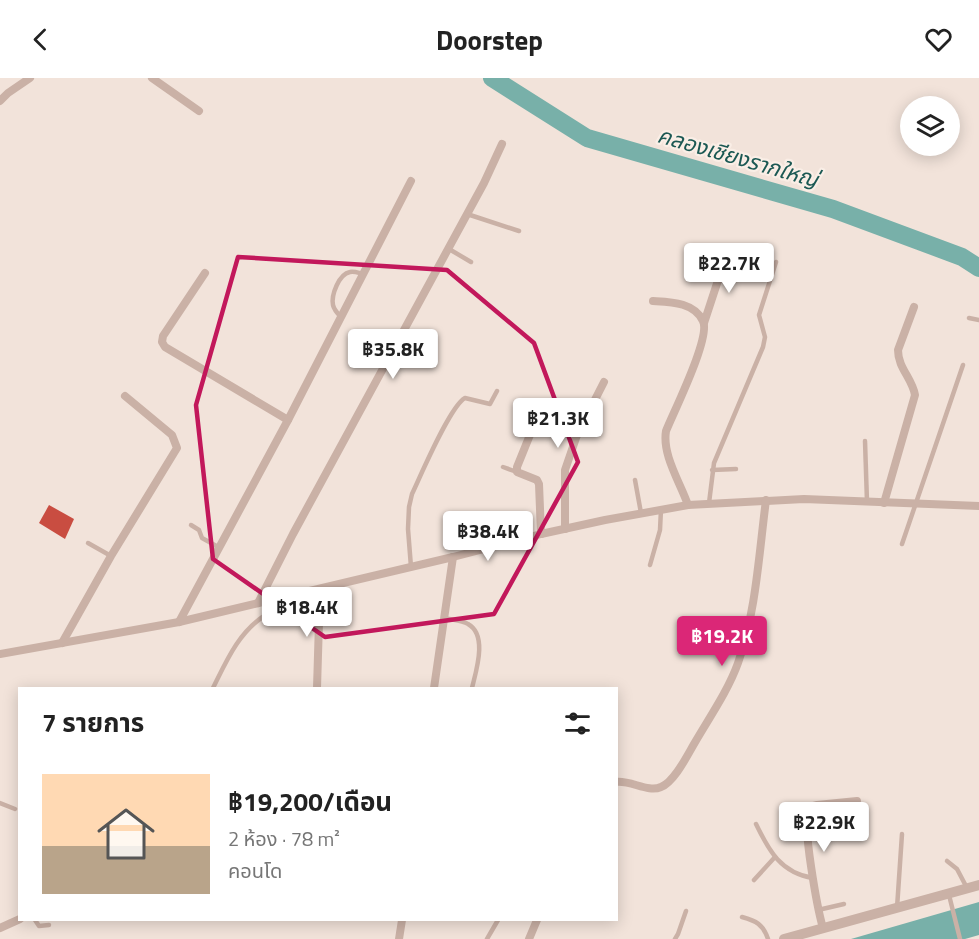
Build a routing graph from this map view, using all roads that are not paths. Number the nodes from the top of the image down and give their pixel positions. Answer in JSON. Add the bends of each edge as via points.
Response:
{"nodes":[{"id":1,"x":30,"y":78,"type":"edge"},
{"id":2,"x":152,"y":78,"type":"edge"},
{"id":3,"x":0,"y":101,"type":"edge"},
{"id":4,"x":199,"y":111,"type":"dead end"},
{"id":5,"x":502,"y":144,"type":"dead end"},
{"id":6,"x":411,"y":181,"type":"dead end"},
{"id":7,"x":467,"y":214,"type":"junction"},
{"id":8,"x":519,"y":231,"type":"dead end"},
{"id":9,"x":449,"y":249,"type":"junction"},
{"id":10,"x":726,"y":256,"type":"dead end"},
{"id":11,"x":471,"y":262,"type":"dead end"},
{"id":12,"x":776,"y":262,"type":"dead end"},
{"id":13,"x":205,"y":273,"type":"dead end"},
{"id":14,"x":364,"y":274,"type":"junction"},
{"id":15,"x":653,"y":301,"type":"dead end"},
{"id":16,"x":914,"y":307,"type":"dead end"},
{"id":17,"x":341,"y":318,"type":"junction"},
{"id":18,"x":969,"y":318,"type":"dead end"},
{"id":19,"x":979,"y":320,"type":"edge"},
{"id":20,"x":705,"y":323,"type":"junction"},
{"id":21,"x":963,"y":364,"type":"dead end"},
{"id":22,"x":604,"y":382,"type":"dead end"},
{"id":23,"x":497,"y":391,"type":"dead end"},
{"id":24,"x":125,"y":396,"type":"dead end"},
{"id":25,"x":288,"y":420,"type":"junction"},
{"id":26,"x":577,"y":435,"type":"junction"},
{"id":27,"x":865,"y":441,"type":"dead end"},
{"id":28,"x":503,"y":467,"type":"dead end"},
{"id":29,"x":736,"y":469,"type":"dead end"},
{"id":30,"x":712,"y":470,"type":"junction"},
{"id":31,"x":517,"y":472,"type":"junction"},
{"id":32,"x":635,"y":480,"type":"dead end"},
{"id":33,"x":766,"y":500,"type":"junction"},
{"id":34,"x":867,"y":502,"type":"junction"},
{"id":35,"x":709,"y":503,"type":"junction"},
{"id":36,"x":884,"y":503,"type":"junction"},
{"id":37,"x":688,"y":505,"type":"junction"},
{"id":38,"x":916,"y":505,"type":"junction"},
{"id":39,"x":979,"y":506,"type":"edge"},
{"id":40,"x":661,"y":509,"type":"junction"},
{"id":41,"x":641,"y":513,"type":"junction"},
{"id":42,"x":191,"y":525,"type":"dead end"},
{"id":43,"x":565,"y":529,"type":"junction"},
{"id":44,"x":541,"y":534,"type":"junction"},
{"id":45,"x":88,"y":543,"type":"dead end"},
{"id":46,"x":902,"y":544,"type":"dead end"},
{"id":47,"x":220,"y":548,"type":"junction"},
{"id":48,"x":111,"y":556,"type":"junction"},
{"id":49,"x":453,"y":557,"type":"junction"},
{"id":50,"x":650,"y":565,"type":"dead end"},
{"id":51,"x":411,"y":567,"type":"junction"},
{"id":52,"x":320,"y":589,"type":"junction"},
{"id":53,"x":262,"y":602,"type":"junction"},
{"id":54,"x":444,"y":618,"type":"junction"},
{"id":55,"x":179,"y":622,"type":"junction"},
{"id":56,"x":62,"y":643,"type":"junction"},
{"id":57,"x":0,"y":655,"type":"edge"},
{"id":58,"x":214,"y":687,"type":"edge"},
{"id":59,"x":318,"y":687,"type":"edge"},
{"id":60,"x":434,"y":687,"type":"edge"},
{"id":61,"x":472,"y":687,"type":"edge"},
{"id":62,"x":618,"y":782,"type":"edge"},
{"id":63,"x":856,"y":801,"type":"dead end"},
{"id":64,"x":0,"y":803,"type":"edge"},
{"id":65,"x":15,"y":810,"type":"dead end"},
{"id":66,"x":756,"y":824,"type":"dead end"},
{"id":67,"x":834,"y":832,"type":"dead end"},
{"id":68,"x":902,"y":834,"type":"dead end"},
{"id":69,"x":808,"y":837,"type":"junction"},
{"id":70,"x":775,"y":857,"type":"junction"},
{"id":71,"x":947,"y":861,"type":"dead end"},
{"id":72,"x":813,"y":878,"type":"junction"},
{"id":73,"x":754,"y":880,"type":"dead end"},
{"id":74,"x":979,"y":885,"type":"edge"},
{"id":75,"x":967,"y":888,"type":"junction"},
{"id":76,"x":950,"y":899,"type":"junction"},
{"id":77,"x":844,"y":903,"type":"dead end"},
{"id":78,"x":897,"y":908,"type":"junction"},
{"id":79,"x":818,"y":910,"type":"junction"},
{"id":80,"x":686,"y":911,"type":"dead end"},
{"id":81,"x":742,"y":917,"type":"dead end"},
{"id":82,"x":18,"y":920,"type":"edge"},
{"id":83,"x":36,"y":921,"type":"edge"},
{"id":84,"x":402,"y":921,"type":"edge"},
{"id":85,"x":497,"y":921,"type":"edge"},
{"id":86,"x":537,"y":921,"type":"edge"},
{"id":87,"x":49,"y":925,"type":"dead end"},
{"id":88,"x":0,"y":928,"type":"edge"},
{"id":89,"x":823,"y":928,"type":"junction"},
{"id":90,"x":399,"y":939,"type":"edge"},
{"id":91,"x":487,"y":939,"type":"edge"},
{"id":92,"x":529,"y":939,"type":"edge"},
{"id":93,"x":675,"y":939,"type":"edge"},
{"id":94,"x":768,"y":939,"type":"edge"},
{"id":95,"x":784,"y":939,"type":"edge"},
{"id":96,"x":960,"y":939,"type":"edge"}],
"edges":[{"from":1,"to":3,"type":"street"},
{"from":2,"to":4,"type":"street"},
{"from":5,"to":7,"type":"street"},
{"from":6,"to":14,"type":"street"},
{"from":7,"to":8,"type":"lane"},
{"from":7,"to":9,"type":"street"},
{"from":9,"to":11,"type":"lane"},
{"from":9,"to":53,"type":"street","via":[[293,534]]},
{"from":10,"to":20,"type":"street"},
{"from":12,"to":30,"type":"lane","via":[[759,315],[765,337],[763,347]]},
{"from":13,"to":25,"type":"street","via":[[162,342]]},
{"from":14,"to":17,"type":"street"},
{"from":14,"to":17,"type":"lane","via":[[346,272],[341,277],[333,298]]},
{"from":15,"to":20,"type":"street","via":[[689,307]]},
{"from":16,"to":36,"type":"street","via":[[898,357],[915,395]]},
{"from":17,"to":25,"type":"street"},
{"from":18,"to":19,"type":"lane"},
{"from":20,"to":37,"type":"street","via":[[700,349],[664,441]]},
{"from":21,"to":38,"type":"lane"},
{"from":22,"to":26,"type":"street"},
{"from":23,"to":51,"type":"lane","via":[[486,405],[465,398],[459,401],[449,417],[412,494],[408,529]]},
{"from":24,"to":48,"type":"street","via":[[172,435],[177,448]]},
{"from":25,"to":47,"type":"street"},
{"from":26,"to":31,"type":"street","via":[[539,418]]},
{"from":26,"to":43,"type":"street","via":[[565,470]]},
{"from":27,"to":34,"type":"lane"},
{"from":28,"to":31,"type":"lane"},
{"from":29,"to":30,"type":"lane"},
{"from":30,"to":35,"type":"lane"},
{"from":31,"to":44,"type":"street","via":[[539,484]]},
{"from":32,"to":41,"type":"lane"},
{"from":33,"to":34,"type":"street"},
{"from":33,"to":35,"type":"street"},
{"from":33,"to":62,"type":"street","via":[[746,638],[724,693],[686,758],[664,786],[652,789]]},
{"from":34,"to":36,"type":"street"},
{"from":35,"to":37,"type":"street"},
{"from":36,"to":38,"type":"street"},
{"from":37,"to":40,"type":"street"},
{"from":38,"to":39,"type":"street"},
{"from":38,"to":46,"type":"lane"},
{"from":40,"to":41,"type":"street"},
{"from":40,"to":50,"type":"lane","via":[[660,530]]},
{"from":41,"to":43,"type":"street"},
{"from":42,"to":47,"type":"lane","via":[[200,530],[202,538]]},
{"from":43,"to":44,"type":"street"},
{"from":44,"to":49,"type":"street"},
{"from":45,"to":48,"type":"lane"},
{"from":47,"to":55,"type":"street"},
{"from":48,"to":56,"type":"street"},
{"from":49,"to":51,"type":"street"},
{"from":49,"to":54,"type":"street"},
{"from":51,"to":52,"type":"street"},
{"from":52,"to":53,"type":"street"},
{"from":52,"to":59,"type":"street"},
{"from":53,"to":55,"type":"street"},
{"from":53,"to":58,"type":"lane","via":[[264,616],[236,645]]},
{"from":54,"to":60,"type":"street"},
{"from":54,"to":61,"type":"lane","via":[[467,623],[475,630],[479,653]]},
{"from":55,"to":56,"type":"street"},
{"from":56,"to":57,"type":"street"},
{"from":63,"to":69,"type":"street","via":[[812,806],[808,811]]},
{"from":64,"to":65,"type":"lane"},
{"from":66,"to":70,"type":"lane"},
{"from":67,"to":69,"type":"lane"},
{"from":68,"to":78,"type":"lane"},
{"from":69,"to":72,"type":"street"},
{"from":70,"to":72,"type":"lane","via":[[795,874]]},
{"from":70,"to":73,"type":"lane"},
{"from":71,"to":75,"type":"lane","via":[[957,869]]},
{"from":72,"to":79,"type":"street"},
{"from":74,"to":75,"type":"street"},
{"from":75,"to":76,"type":"street"},
{"from":76,"to":78,"type":"street"},
{"from":76,"to":96,"type":"lane"},
{"from":77,"to":79,"type":"lane"},
{"from":78,"to":89,"type":"street"},
{"from":79,"to":89,"type":"street"},
{"from":80,"to":93,"type":"lane"},
{"from":81,"to":94,"type":"lane","via":[[757,921]]},
{"from":82,"to":88,"type":"street"},
{"from":83,"to":87,"type":"lane","via":[[39,926]]},
{"from":84,"to":90,"type":"street"},
{"from":85,"to":91,"type":"lane"},
{"from":86,"to":92,"type":"street"},
{"from":89,"to":95,"type":"street"}]}
